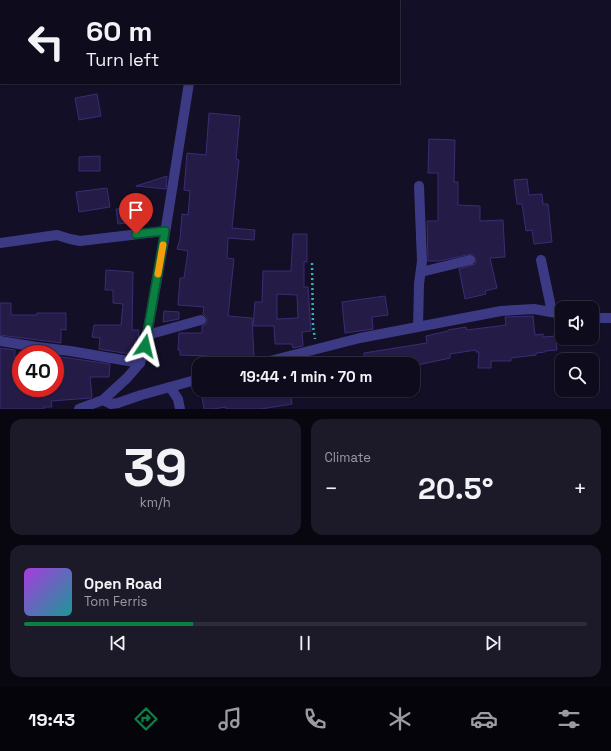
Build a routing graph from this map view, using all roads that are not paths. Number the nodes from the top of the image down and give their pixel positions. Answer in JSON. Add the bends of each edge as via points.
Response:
{"nodes":[{"id":1,"x":189,"y":84,"type":"edge"},
{"id":2,"x":419,"y":186,"type":"dead end"},
{"id":3,"x":165,"y":231,"type":"junction"},
{"id":4,"x":0,"y":243,"type":"edge"},
{"id":5,"x":470,"y":260,"type":"dead end"},
{"id":6,"x":541,"y":260,"type":"dead end"},
{"id":7,"x":420,"y":272,"type":"junction"},
{"id":8,"x":555,"y":306,"type":"edge"},
{"id":9,"x":555,"y":313,"type":"edge"},
{"id":10,"x":599,"y":318,"type":"edge"},
{"id":11,"x":611,"y":318,"type":"edge"},
{"id":12,"x":201,"y":320,"type":"dead end"},
{"id":13,"x":418,"y":327,"type":"junction"},
{"id":14,"x":147,"y":335,"type":"junction"},
{"id":15,"x":0,"y":341,"type":"edge"},
{"id":16,"x":286,"y":357,"type":"edge"},
{"id":17,"x":140,"y":363,"type":"junction"},
{"id":18,"x":192,"y":381,"type":"edge"},
{"id":19,"x":170,"y":387,"type":"junction"},
{"id":20,"x":103,"y":400,"type":"junction"},
{"id":21,"x":79,"y":409,"type":"edge"},
{"id":22,"x":180,"y":409,"type":"edge"}],
"edges":[{"from":1,"to":3,"type":"street"},
{"from":2,"to":7,"type":"street","via":[[422,261]]},
{"from":3,"to":4,"type":"street","via":[[80,241],[57,235]]},
{"from":3,"to":14,"type":"street"},
{"from":5,"to":7,"type":"street"},
{"from":6,"to":8,"type":"street"},
{"from":7,"to":13,"type":"street"},
{"from":9,"to":13,"type":"street","via":[[534,309],[501,311]]},
{"from":10,"to":11,"type":"street"},
{"from":12,"to":14,"type":"street"},
{"from":13,"to":16,"type":"street","via":[[360,338]]},
{"from":14,"to":17,"type":"street"},
{"from":15,"to":17,"type":"street"},
{"from":17,"to":20,"type":"street"},
{"from":18,"to":19,"type":"street"},
{"from":19,"to":20,"type":"street","via":[[118,403],[111,404]]},
{"from":19,"to":22,"type":"street","via":[[178,399]]},
{"from":20,"to":21,"type":"street"}]}
